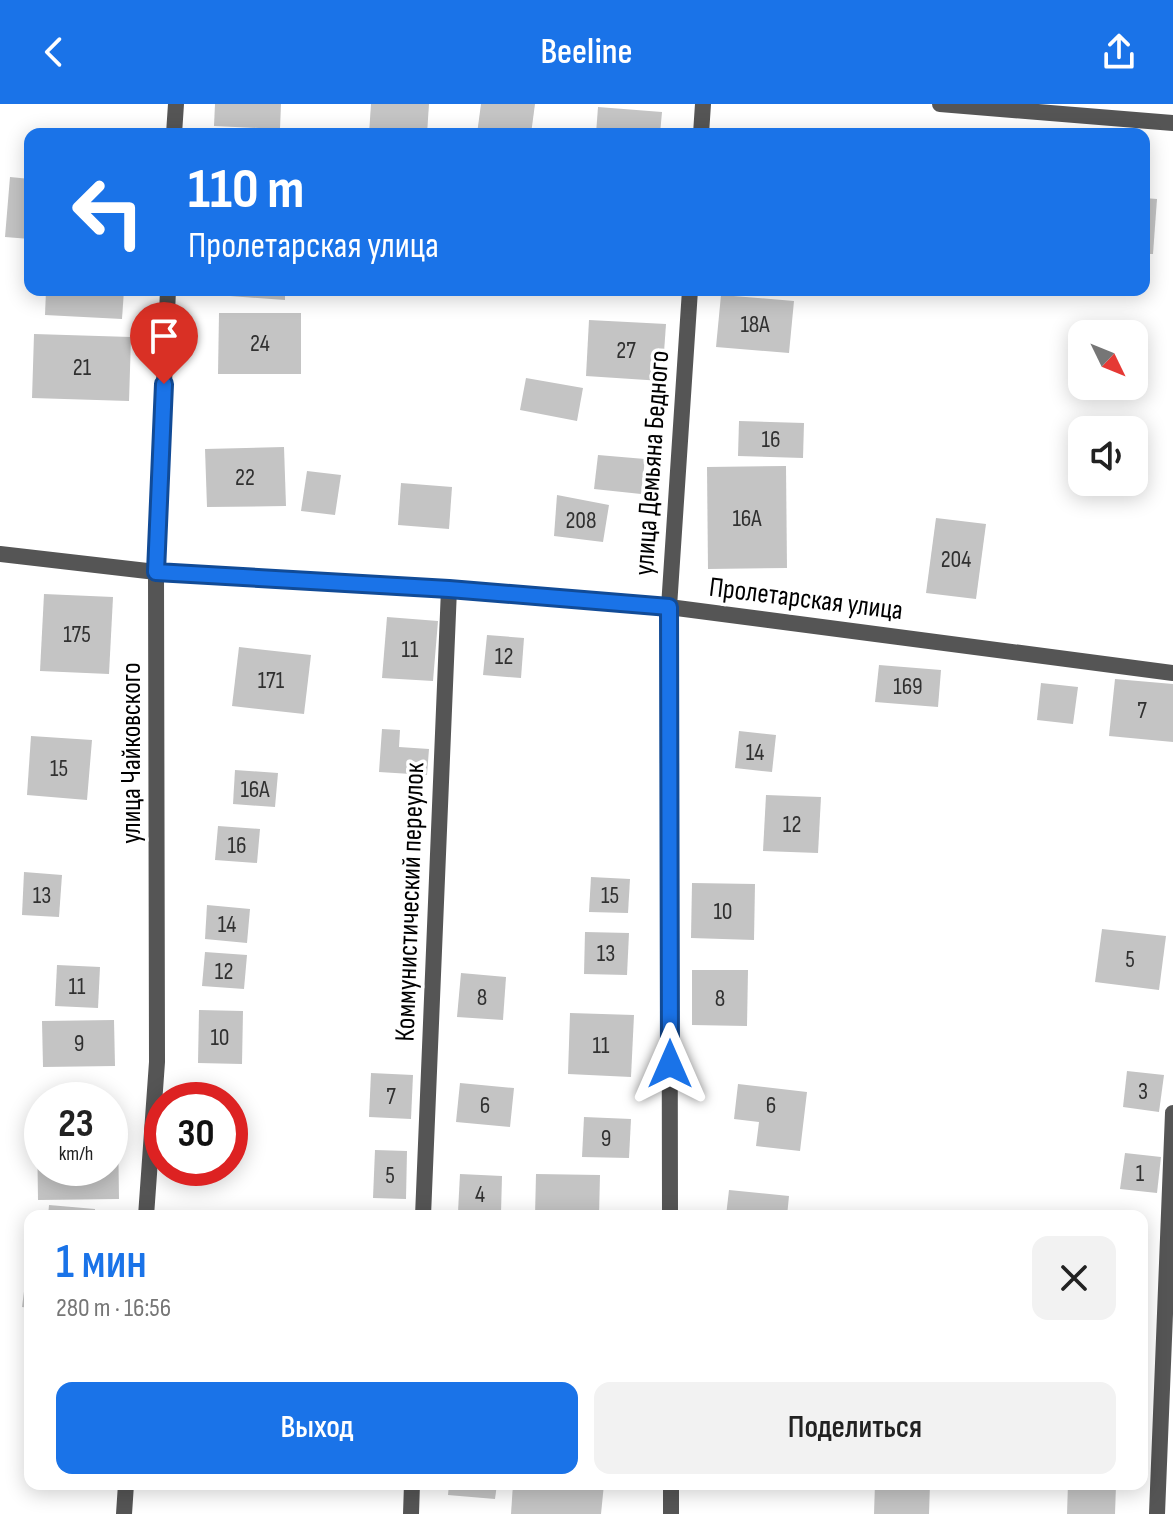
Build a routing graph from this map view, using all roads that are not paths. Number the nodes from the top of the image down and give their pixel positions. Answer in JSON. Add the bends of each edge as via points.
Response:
{"nodes":[{"id":1,"x":176,"y":104,"type":"edge"},
{"id":2,"x":703,"y":104,"type":"edge"},
{"id":3,"x":940,"y":104,"type":"edge"},
{"id":4,"x":1173,"y":123,"type":"edge"},
{"id":5,"x":174,"y":128,"type":"edge"},
{"id":6,"x":701,"y":128,"type":"edge"},
{"id":7,"x":168,"y":296,"type":"edge"},
{"id":8,"x":690,"y":296,"type":"edge"},
{"id":9,"x":0,"y":554,"type":"edge"},
{"id":10,"x":156,"y":572,"type":"junction"},
{"id":11,"x":449,"y":589,"type":"junction"},
{"id":12,"x":669,"y":607,"type":"junction"},
{"id":13,"x":1173,"y":673,"type":"edge"},
{"id":14,"x":1173,"y":1113,"type":"edge"},
{"id":15,"x":146,"y":1210,"type":"edge"},
{"id":16,"x":423,"y":1210,"type":"edge"},
{"id":17,"x":670,"y":1210,"type":"edge"},
{"id":18,"x":126,"y":1490,"type":"edge"},
{"id":19,"x":412,"y":1490,"type":"edge"},
{"id":20,"x":671,"y":1490,"type":"edge"},
{"id":21,"x":124,"y":1514,"type":"edge"},
{"id":22,"x":411,"y":1514,"type":"edge"},
{"id":23,"x":671,"y":1514,"type":"edge"},
{"id":24,"x":1157,"y":1514,"type":"edge"}],
"edges":[{"from":1,"to":5,"type":"street"},
{"from":2,"to":6,"type":"street"},
{"from":3,"to":4,"type":"street"},
{"from":7,"to":10,"type":"street","name":"улица Чайковского"},
{"from":8,"to":12,"type":"street","name":"улица Демьяна Бедного"},
{"from":9,"to":10,"type":"street","name":"Пролетарская улица"},
{"from":10,"to":11,"type":"street","name":"Пролетарская улица"},
{"from":10,"to":15,"type":"street","name":"улица Чайковского","via":[[157,1062]]},
{"from":11,"to":12,"type":"street","name":"Пролетарская улица"},
{"from":11,"to":16,"type":"street","name":"Коммунистический переулок"},
{"from":12,"to":13,"type":"street","name":"Пролетарская улица"},
{"from":12,"to":17,"type":"street","name":"улица Демьяна Бедного"},
{"from":14,"to":24,"type":"street"},
{"from":18,"to":21,"type":"street"},
{"from":19,"to":22,"type":"street"},
{"from":20,"to":23,"type":"street"}]}
